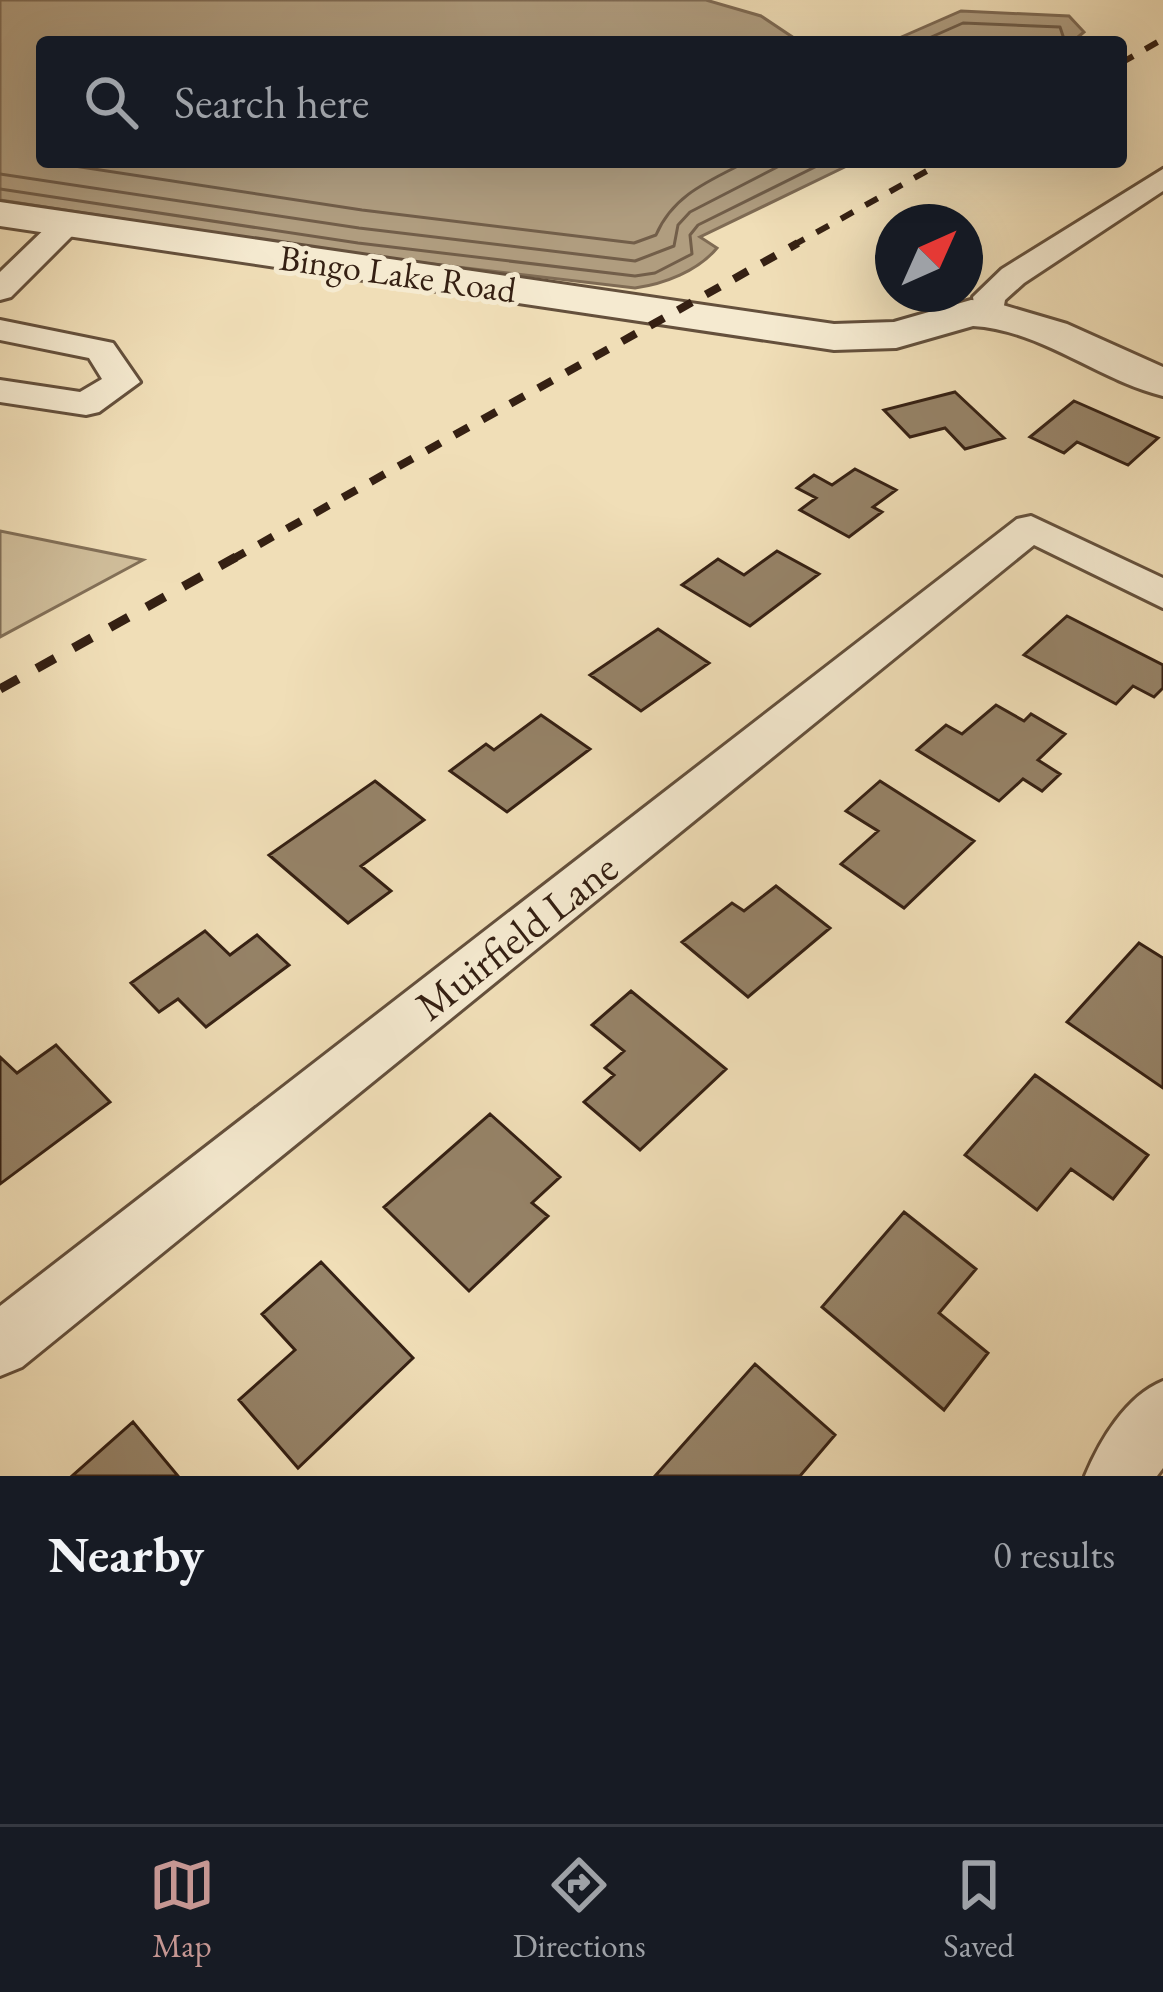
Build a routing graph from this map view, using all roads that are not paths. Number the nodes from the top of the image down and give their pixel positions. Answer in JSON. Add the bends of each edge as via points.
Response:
{"nodes":[{"id":1,"x":1163,"y":178,"type":"edge"},
{"id":2,"x":0,"y":214,"type":"edge"},
{"id":3,"x":67,"y":224,"type":"junction"},
{"id":4,"x":0,"y":290,"type":"edge"},
{"id":5,"x":989,"y":314,"type":"junction"},
{"id":6,"x":0,"y":330,"type":"edge"},
{"id":7,"x":1163,"y":383,"type":"edge"},
{"id":8,"x":0,"y":391,"type":"edge"},
{"id":9,"x":1163,"y":595,"type":"edge"},
{"id":10,"x":0,"y":1345,"type":"edge"},
{"id":11,"x":1163,"y":1413,"type":"edge"},
{"id":12,"x":1118,"y":1476,"type":"edge"}],
"edges":[{"from":1,"to":5,"type":"street","via":[[1013,276],[989,297]]},
{"from":2,"to":3,"type":"street","name":"Bingo Lake Road"},
{"from":3,"to":4,"type":"street"},
{"from":3,"to":5,"type":"street","name":"Bingo Lake Road","via":[[796,332],[872,338]]},
{"from":5,"to":7,"type":"street"},
{"from":6,"to":8,"type":"street","via":[[100,350],[122,382],[86,404]]},
{"from":9,"to":10,"type":"street","name":"Muirfield Lane","via":[[1031,528]]},
{"from":11,"to":12,"type":"street"}]}
